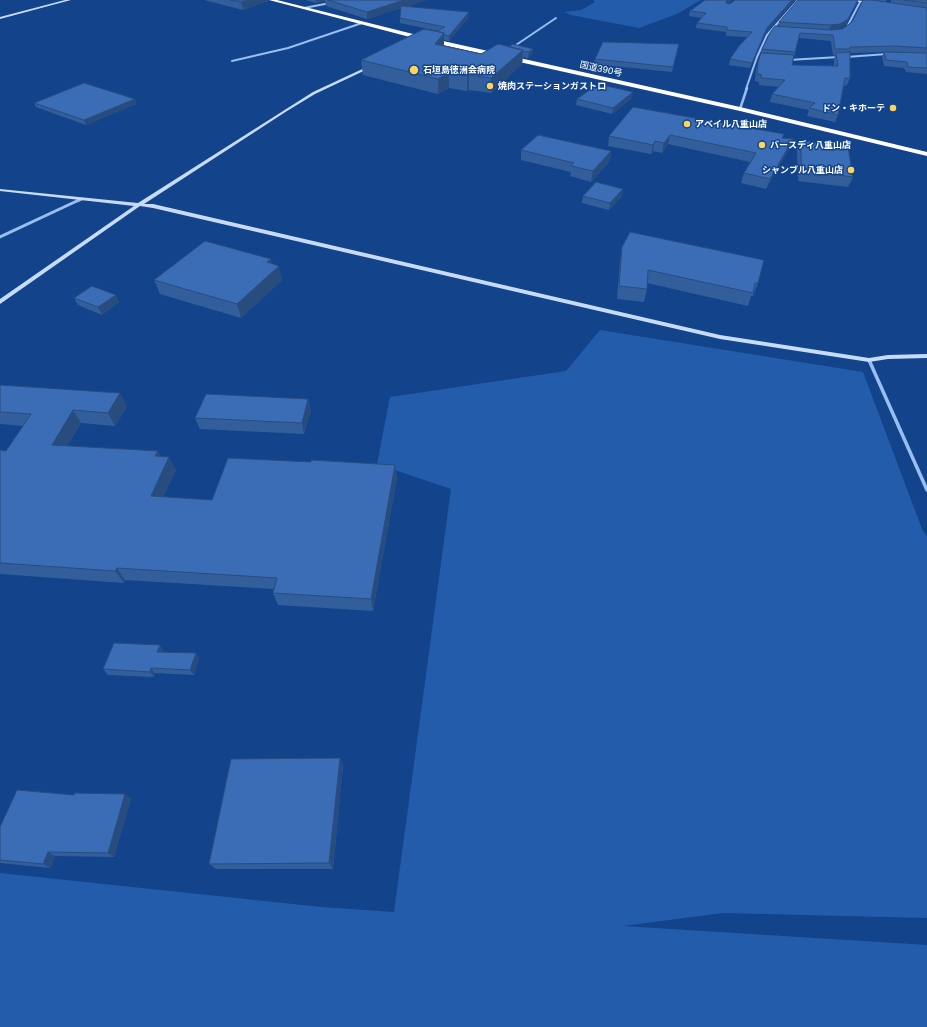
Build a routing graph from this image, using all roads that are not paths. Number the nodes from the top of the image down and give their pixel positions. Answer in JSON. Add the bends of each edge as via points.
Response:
{"nodes":[{"id":1,"x":69,"y":0,"type":"edge"},
{"id":2,"x":271,"y":0,"type":"edge"},
{"id":3,"x":798,"y":0,"type":"edge"},
{"id":4,"x":848,"y":0,"type":"edge"},
{"id":5,"x":332,"y":2,"type":"edge"},
{"id":6,"x":860,"y":2,"type":"junction"},
{"id":7,"x":880,"y":4,"type":"edge"},
{"id":8,"x":304,"y":8,"type":"junction"},
{"id":9,"x":0,"y":18,"type":"edge"},
{"id":10,"x":556,"y":18,"type":"dead end"},
{"id":11,"x":362,"y":23,"type":"junction"},
{"id":12,"x":771,"y":29,"type":"junction"},
{"id":13,"x":846,"y":29,"type":"edge"},
{"id":14,"x":778,"y":30,"type":"edge"},
{"id":15,"x":425,"y":39,"type":"junction"},
{"id":16,"x":418,"y":42,"type":"edge"},
{"id":17,"x":508,"y":50,"type":"edge"},
{"id":18,"x":894,"y":54,"type":"edge"},
{"id":19,"x":757,"y":57,"type":"junction"},
{"id":20,"x":765,"y":57,"type":"edge"},
{"id":21,"x":786,"y":60,"type":"edge"},
{"id":22,"x":232,"y":61,"type":"dead end"},
{"id":23,"x":375,"y":64,"type":"edge"},
{"id":24,"x":740,"y":109,"type":"junction"},
{"id":25,"x":927,"y":154,"type":"edge"},
{"id":26,"x":0,"y":190,"type":"edge"},
{"id":27,"x":82,"y":198,"type":"junction"},
{"id":28,"x":140,"y":204,"type":"junction"},
{"id":29,"x":0,"y":237,"type":"edge"},
{"id":30,"x":0,"y":302,"type":"edge"},
{"id":31,"x":927,"y":356,"type":"edge"},
{"id":32,"x":869,"y":360,"type":"junction"},
{"id":33,"x":927,"y":490,"type":"edge"}],
"edges":[{"from":1,"to":9,"type":"street"},
{"from":2,"to":8,"type":"highway","name":"国道390号"},
{"from":3,"to":12,"type":"street"},
{"from":4,"to":6,"type":"street"},
{"from":5,"to":8,"type":"street"},
{"from":6,"to":7,"type":"street"},
{"from":6,"to":13,"type":"street"},
{"from":8,"to":11,"type":"highway","name":"国道390号"},
{"from":10,"to":17,"type":"street"},
{"from":11,"to":15,"type":"highway","name":"国道390号"},
{"from":11,"to":22,"type":"street","via":[[288,48]]},
{"from":12,"to":14,"type":"street"},
{"from":12,"to":19,"type":"street"},
{"from":15,"to":16,"type":"street"},
{"from":15,"to":24,"type":"highway","name":"国道390号"},
{"from":18,"to":21,"type":"street"},
{"from":19,"to":20,"type":"street"},
{"from":19,"to":24,"type":"street"},
{"from":23,"to":28,"type":"street","via":[[286,110]]},
{"from":24,"to":25,"type":"highway","name":"国道390号"},
{"from":26,"to":27,"type":"street"},
{"from":27,"to":28,"type":"street"},
{"from":27,"to":29,"type":"street"},
{"from":28,"to":30,"type":"street"},
{"from":28,"to":32,"type":"street","via":[[720,336]]},
{"from":31,"to":32,"type":"street"},
{"from":32,"to":33,"type":"street"}]}
